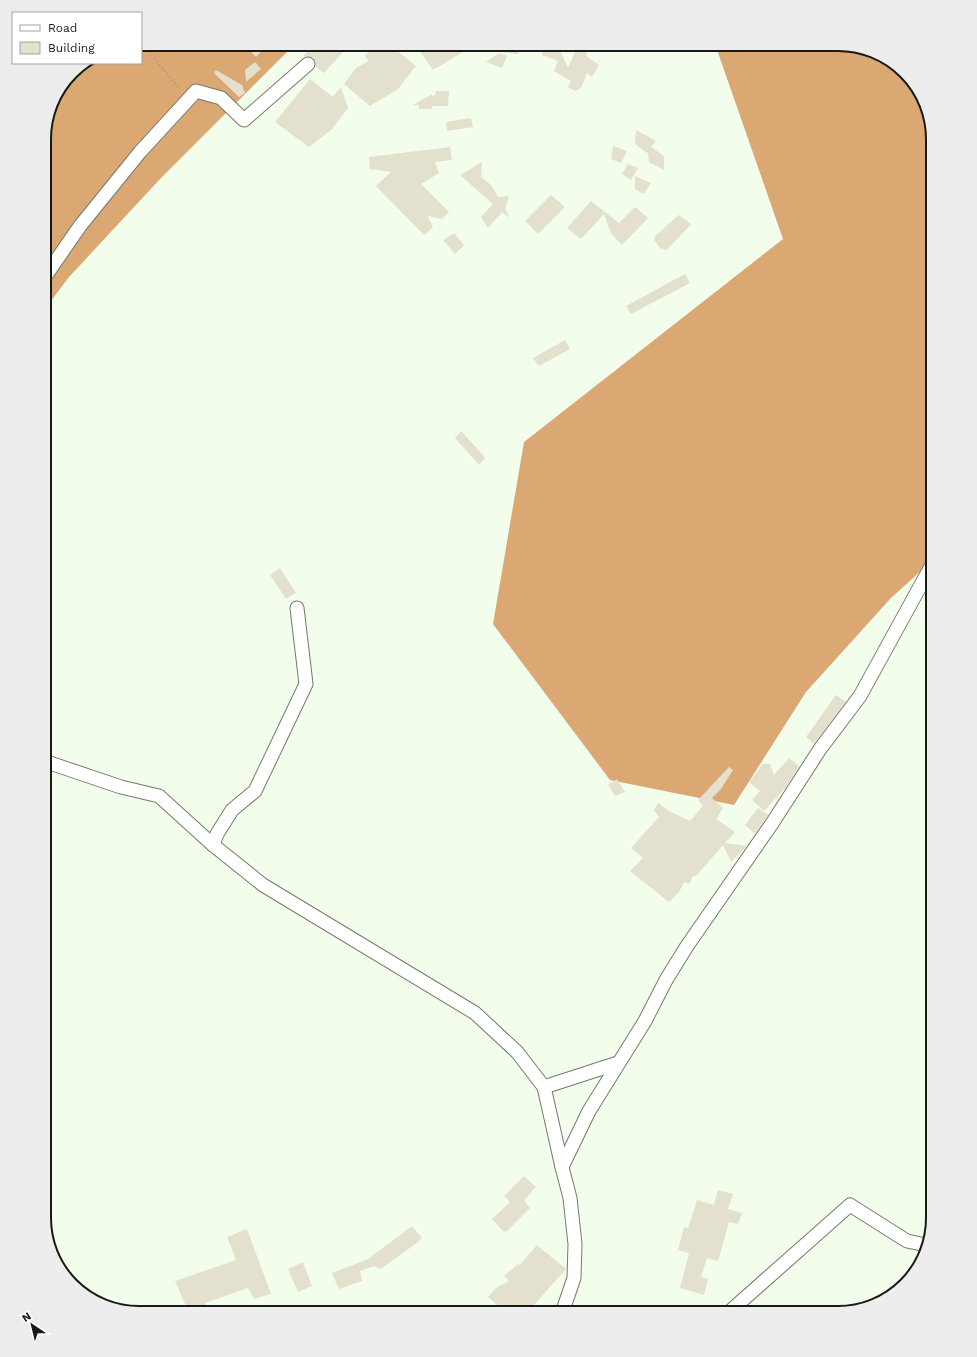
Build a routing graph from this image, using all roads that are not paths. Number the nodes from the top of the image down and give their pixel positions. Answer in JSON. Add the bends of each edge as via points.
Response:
{"nodes":[{"id":1,"x":308,"y":64,"type":"dead end"},
{"id":2,"x":51,"y":268,"type":"edge"},
{"id":3,"x":926,"y":576,"type":"edge"},
{"id":4,"x":297,"y":608,"type":"dead end"},
{"id":5,"x":51,"y":763,"type":"edge"},
{"id":6,"x":213,"y":845,"type":"junction"},
{"id":7,"x":618,"y":1063,"type":"junction"},
{"id":8,"x":544,"y":1087,"type":"junction"},
{"id":9,"x":562,"y":1167,"type":"junction"},
{"id":10,"x":922,"y":1244,"type":"edge"},
{"id":11,"x":564,"y":1306,"type":"edge"},
{"id":12,"x":736,"y":1306,"type":"edge"}],
"edges":[{"from":1,"to":2,"type":"lane","via":[[244,120],[221,98],[196,91],[140,152],[85,220]]},
{"from":3,"to":7,"type":"lane","via":[[860,696],[820,749],[688,946]]},
{"from":4,"to":6,"type":"lane","via":[[306,684],[255,791],[232,810]]},
{"from":5,"to":6,"type":"lane","via":[[121,787],[159,796]]},
{"from":6,"to":8,"type":"lane","via":[[263,885],[475,1013],[517,1052]]},
{"from":7,"to":8,"type":"lane"},
{"from":7,"to":9,"type":"lane","via":[[589,1111]]},
{"from":8,"to":9,"type":"lane"},
{"from":9,"to":11,"type":"lane","via":[[570,1198],[575,1244],[574,1278]]},
{"from":10,"to":12,"type":"lane","via":[[907,1240],[850,1205]]}]}
